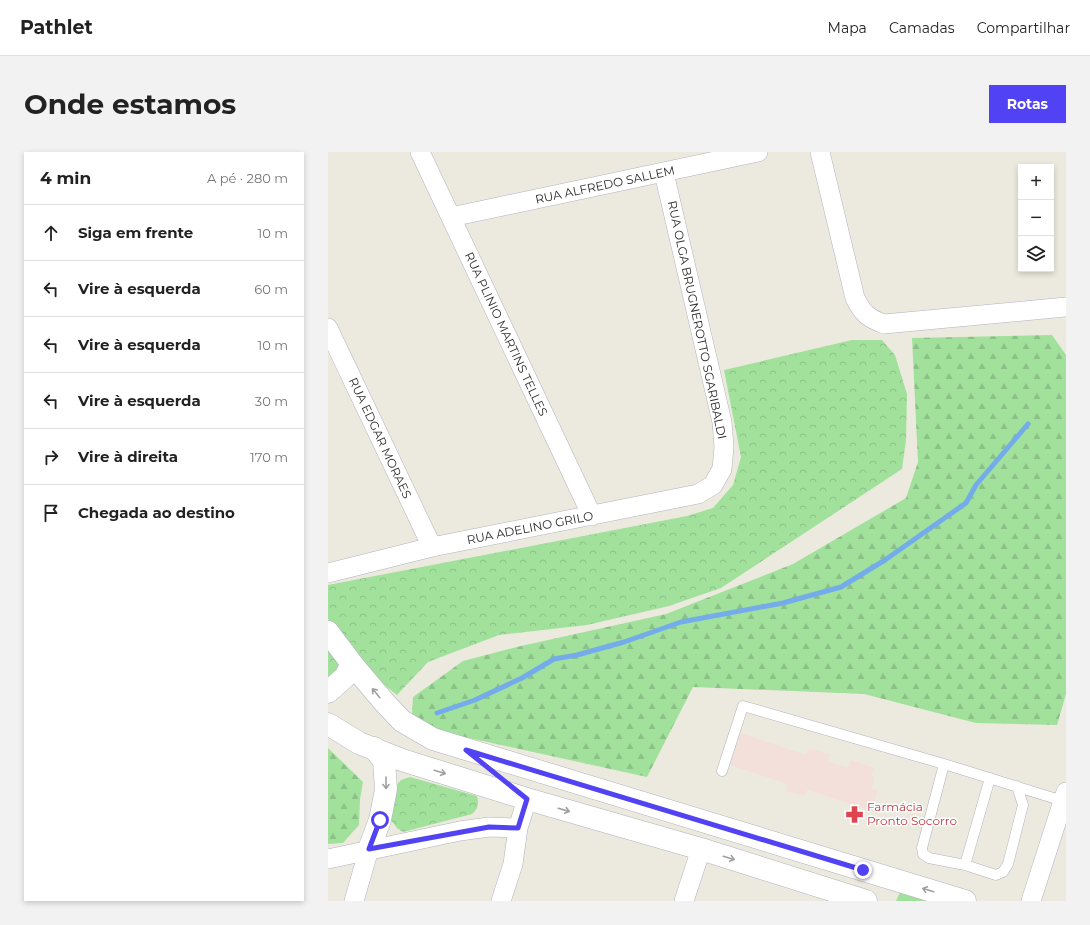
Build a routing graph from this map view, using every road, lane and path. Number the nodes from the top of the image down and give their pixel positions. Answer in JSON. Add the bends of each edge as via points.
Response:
{"nodes":[{"id":1,"x":420,"y":152,"type":"edge"},
{"id":2,"x":758,"y":152,"type":"edge"},
{"id":3,"x":820,"y":152,"type":"edge"},
{"id":4,"x":664,"y":173,"type":"junction"},
{"id":5,"x":451,"y":217,"type":"junction"},
{"id":6,"x":1066,"y":307,"type":"edge"},
{"id":7,"x":328,"y":328,"type":"edge"},
{"id":8,"x":722,"y":469,"type":"joint"},
{"id":9,"x":592,"y":516,"type":"junction"},
{"id":10,"x":432,"y":547,"type":"junction"},
{"id":11,"x":328,"y":573,"type":"edge"},
{"id":12,"x":328,"y":632,"type":"edge"},
{"id":13,"x":352,"y":664,"type":"junction"},
{"id":14,"x":328,"y":692,"type":"edge"},
{"id":15,"x":328,"y":724,"type":"edge"},
{"id":16,"x":374,"y":748,"type":"junction"},
{"id":17,"x":466,"y":750,"type":"junction"},
{"id":18,"x":944,"y":764,"type":"junction"},
{"id":19,"x":722,"y":771,"type":"dead end"},
{"id":20,"x":990,"y":778,"type":"junction"},
{"id":21,"x":1017,"y":786,"type":"junction"},
{"id":22,"x":1065,"y":796,"type":"edge"},
{"id":23,"x":527,"y":799,"type":"junction"},
{"id":24,"x":518,"y":828,"type":"junction"},
{"id":25,"x":369,"y":849,"type":"junction"},
{"id":26,"x":701,"y":849,"type":"junction"},
{"id":27,"x":328,"y":859,"type":"edge"},
{"id":28,"x":965,"y":865,"type":"junction"},
{"id":29,"x":755,"y":866,"type":"junction"},
{"id":30,"x":863,"y":870,"type":"junction"},
{"id":31,"x":354,"y":901,"type":"edge"},
{"id":32,"x":501,"y":901,"type":"edge"},
{"id":33,"x":684,"y":901,"type":"edge"},
{"id":34,"x":866,"y":901,"type":"edge"},
{"id":35,"x":965,"y":901,"type":"edge"},
{"id":36,"x":1031,"y":901,"type":"edge"}],
"edges":[{"from":1,"to":5,"type":"street","name":"RUA PLINIO MARTINS TELLES"},
{"from":2,"to":4,"type":"street","name":"RUA ALFREDO SALLEM"},
{"from":3,"to":6,"type":"street","via":[[855,298],[861,311],[872,320],[884,324]]},
{"from":4,"to":5,"type":"street","name":"RUA ALFREDO SALLEM"},
{"from":4,"to":8,"type":"street","name":"RUA OLGA BRUGNEROTTO SGARIBALDI","via":[[722,422]]},
{"from":5,"to":9,"type":"street","name":"RUA PLINIO MARTINS TELLES"},
{"from":7,"to":10,"type":"street","name":"RUA EDGAR MORAES"},
{"from":8,"to":9,"type":"street","name":"RUA ADELINO GRILO","via":[[713,485],[698,494]]},
{"from":9,"to":10,"type":"street","name":"RUA ADELINO GRILO"},
{"from":10,"to":11,"type":"street","name":"RUA ADELINO GRILO"},
{"from":12,"to":13,"type":"main road"},
{"from":13,"to":14,"type":"main road","via":[[345,677]]},
{"from":17,"to":13,"type":"main road","one_way":true,"via":[[433,739],[402,721]]},
{"from":15,"to":16,"type":"main road","via":[[359,743]]},
{"from":16,"to":23,"type":"main road","one_way":true,"via":[[402,760]]},
{"from":16,"to":25,"type":"main road","one_way":true,"via":[[384,761],[386,789],[380,820]]},
{"from":17,"to":23,"type":"main road"},
{"from":17,"to":30,"type":"main road"},
{"from":18,"to":19,"type":"lane","via":[[743,706]]},
{"from":18,"to":20,"type":"lane"},
{"from":18,"to":28,"type":"lane","via":[[922,848],[923,854],[929,858]]},
{"from":20,"to":21,"type":"lane"},
{"from":20,"to":28,"type":"lane"},
{"from":21,"to":22,"type":"lane"},
{"from":21,"to":28,"type":"lane","via":[[1023,805],[1008,864],[1003,872],[996,875]]},
{"from":22,"to":36,"type":"street"},
{"from":23,"to":24,"type":"street"},
{"from":23,"to":26,"type":"main road","one_way":true},
{"from":24,"to":25,"type":"street","via":[[489,827]]},
{"from":24,"to":32,"type":"street","via":[[513,864]]},
{"from":25,"to":27,"type":"street"},
{"from":25,"to":31,"type":"street"},
{"from":26,"to":29,"type":"main road","one_way":true},
{"from":26,"to":33,"type":"street"},
{"from":29,"to":30,"type":"main road","via":[[770,861],[837,881],[850,882],[854,882]]},
{"from":29,"to":34,"type":"main road"},
{"from":35,"to":30,"type":"main road","one_way":true}]}
